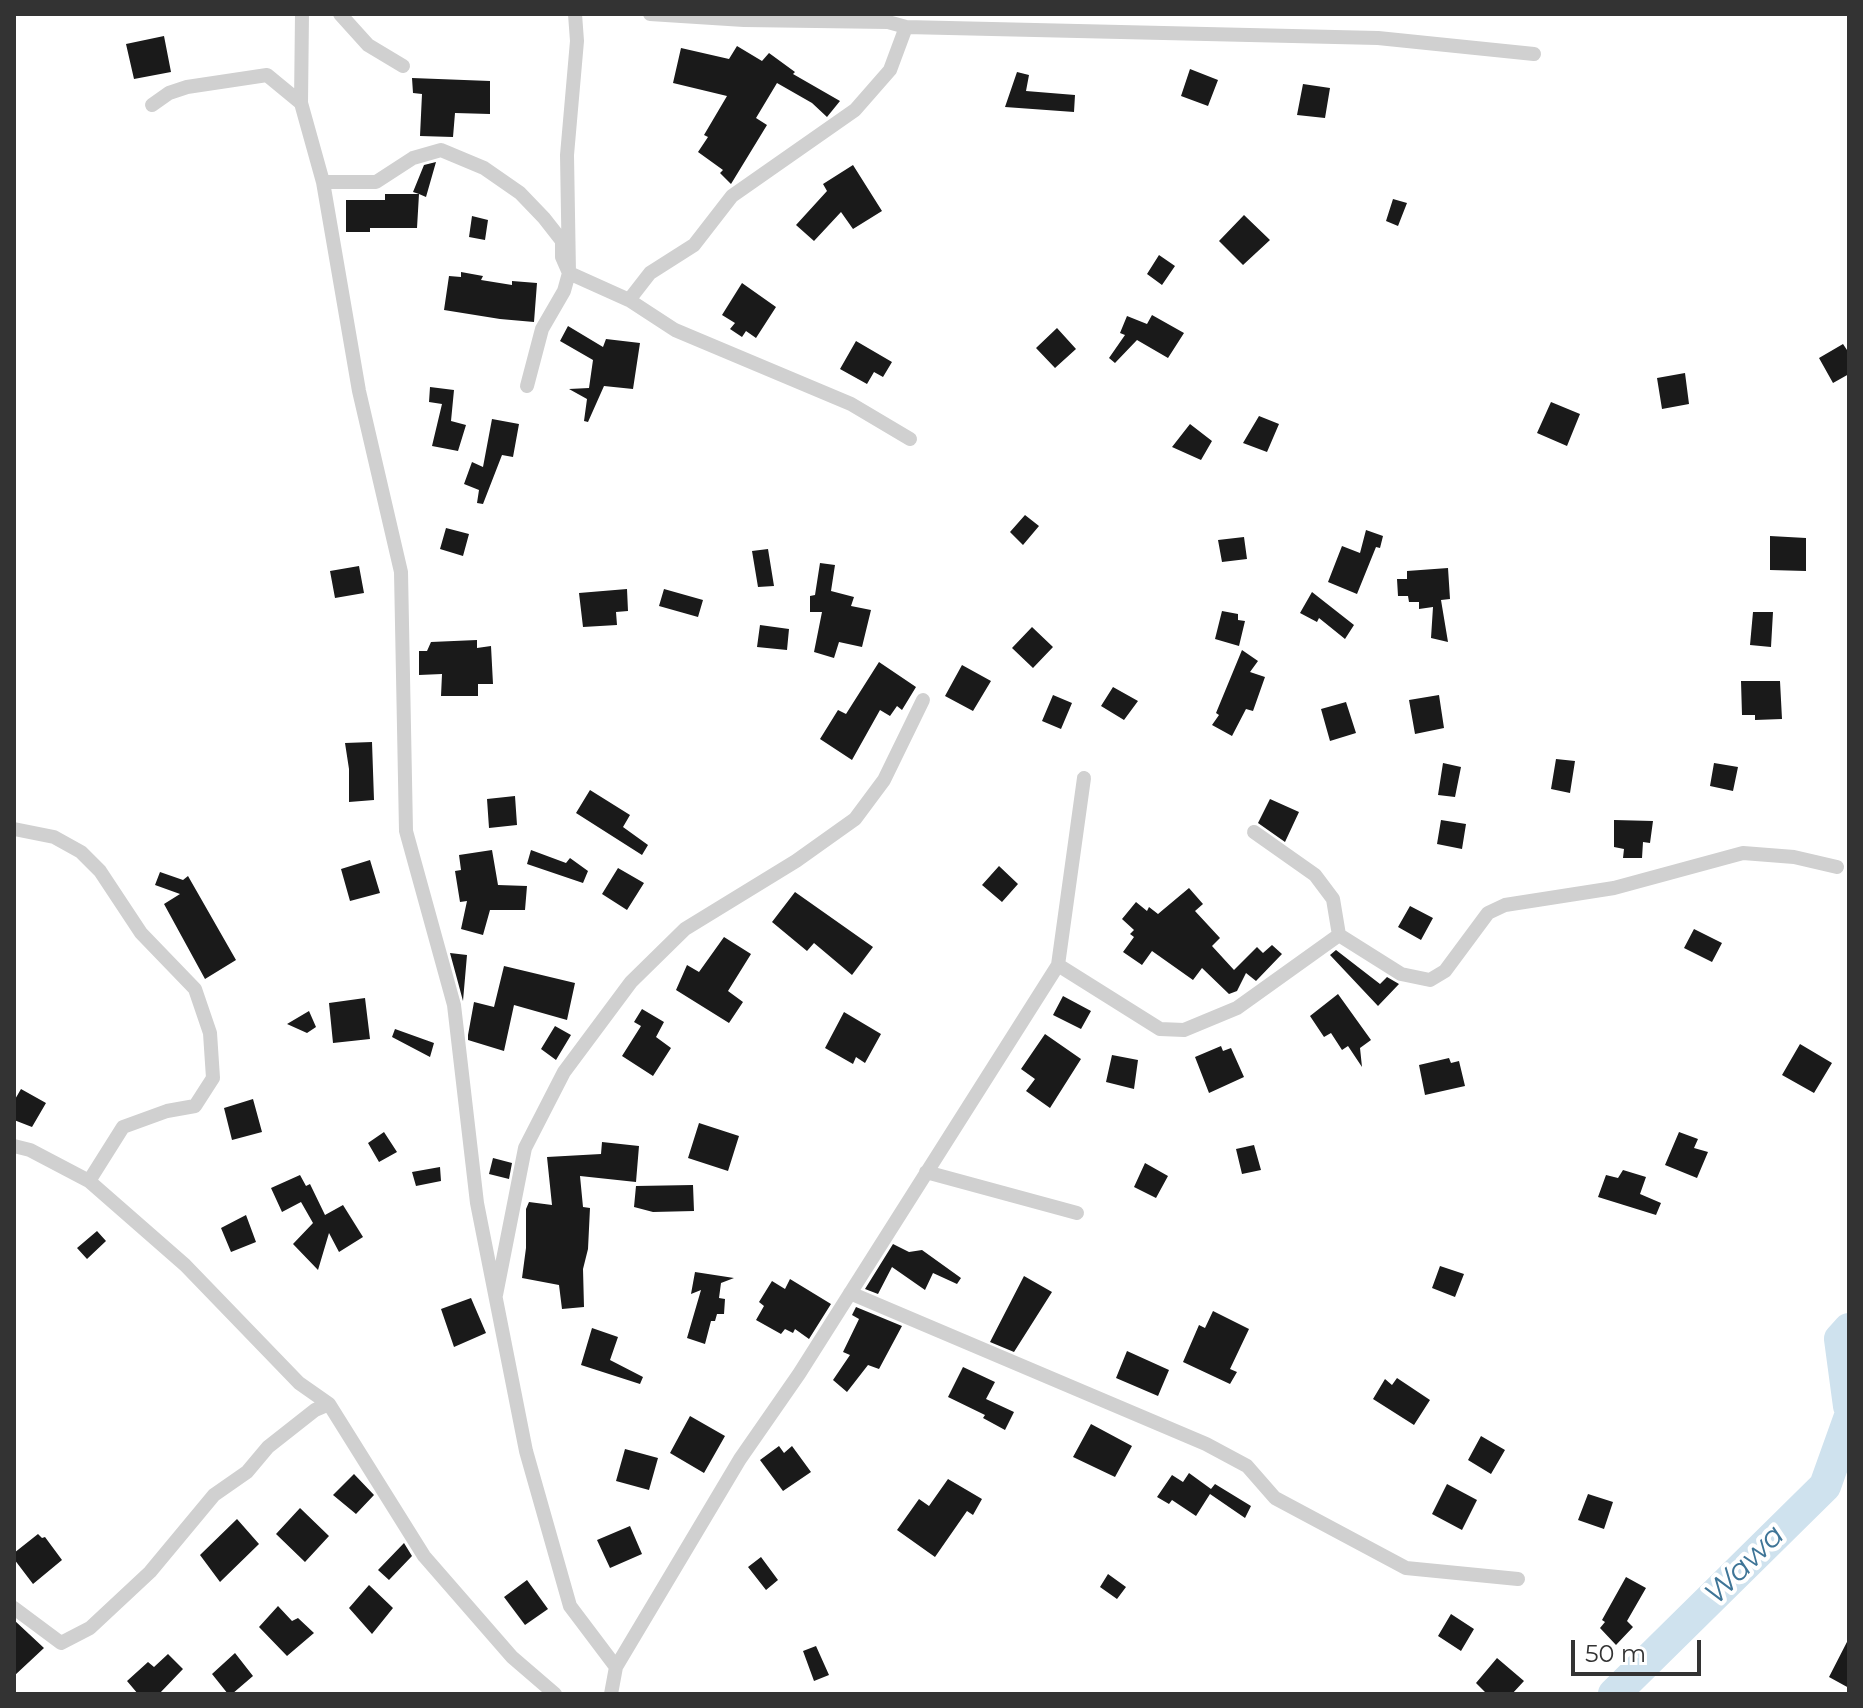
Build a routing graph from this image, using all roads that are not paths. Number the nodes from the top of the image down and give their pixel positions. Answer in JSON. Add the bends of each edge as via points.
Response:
{"nodes":[{"id":1,"x":302,"y":14,"type":"edge"},
{"id":2,"x":340,"y":14,"type":"edge"},
{"id":3,"x":575,"y":14,"type":"edge"},
{"id":4,"x":650,"y":14,"type":"edge"},
{"id":5,"x":906,"y":27,"type":"junction"},
{"id":6,"x":1534,"y":54,"type":"dead end"},
{"id":7,"x":403,"y":66,"type":"dead end"},
{"id":8,"x":301,"y":103,"type":"junction"},
{"id":9,"x":152,"y":105,"type":"dead end"},
{"id":10,"x":323,"y":182,"type":"junction"},
{"id":11,"x":569,"y":273,"type":"junction"},
{"id":12,"x":629,"y":300,"type":"junction"},
{"id":13,"x":527,"y":386,"type":"dead end"},
{"id":14,"x":910,"y":439,"type":"dead end"},
{"id":15,"x":923,"y":700,"type":"dead end"},
{"id":16,"x":1084,"y":778,"type":"dead end"},
{"id":17,"x":14,"y":829,"type":"edge"},
{"id":18,"x":1254,"y":832,"type":"dead end"},
{"id":19,"x":1837,"y":867,"type":"dead end"},
{"id":20,"x":1339,"y":935,"type":"junction"},
{"id":21,"x":1058,"y":965,"type":"junction"},
{"id":22,"x":14,"y":1146,"type":"edge"},
{"id":23,"x":926,"y":1172,"type":"junction"},
{"id":24,"x":89,"y":1181,"type":"junction"},
{"id":25,"x":1077,"y":1213,"type":"dead end"},
{"id":26,"x":850,"y":1293,"type":"junction"},
{"id":27,"x":495,"y":1303,"type":"junction"},
{"id":28,"x":329,"y":1404,"type":"junction"},
{"id":29,"x":1518,"y":1579,"type":"dead end"},
{"id":30,"x":14,"y":1608,"type":"edge"},
{"id":31,"x":616,"y":1667,"type":"junction"},
{"id":32,"x":555,"y":1694,"type":"edge"},
{"id":33,"x":611,"y":1694,"type":"edge"}],
"edges":[{"from":1,"to":8,"type":"street"},
{"from":2,"to":7,"type":"street","via":[[368,45]]},
{"from":3,"to":11,"type":"street","via":[[567,155]]},
{"from":4,"to":5,"type":"street","via":[[888,22]]},
{"from":5,"to":6,"type":"street","via":[[1378,38]]},
{"from":5,"to":12,"type":"street","via":[[890,70],[855,110],[732,196],[694,245],[650,273]]},
{"from":8,"to":9,"type":"street","via":[[267,75],[187,87]]},
{"from":8,"to":10,"type":"street"},
{"from":10,"to":11,"type":"street","via":[[376,182],[413,158],[441,150],[484,168],[520,193],[562,241]]},
{"from":10,"to":27,"type":"street","via":[[359,391],[401,572],[406,831],[454,1005],[477,1203]]},
{"from":11,"to":12,"type":"street"},
{"from":11,"to":13,"type":"street","via":[[542,329]]},
{"from":12,"to":14,"type":"street","via":[[675,330],[851,404]]},
{"from":15,"to":27,"type":"street","via":[[884,780],[855,819],[685,929],[631,982],[564,1072],[525,1148]]},
{"from":16,"to":21,"type":"street"},
{"from":17,"to":24,"type":"street","via":[[54,837],[100,871],[141,933],[195,989],[210,1033],[213,1078],[195,1106],[123,1127]]},
{"from":18,"to":20,"type":"street","via":[[1315,875],[1333,899]]},
{"from":19,"to":20,"type":"street","via":[[1743,853],[1614,888],[1505,905],[1488,913],[1445,971],[1430,980],[1401,974]]},
{"from":20,"to":21,"type":"street","via":[[1237,1008],[1184,1030],[1160,1029]]},
{"from":21,"to":23,"type":"street"},
{"from":22,"to":24,"type":"street"},
{"from":23,"to":25,"type":"street"},
{"from":23,"to":26,"type":"street"},
{"from":24,"to":28,"type":"street","via":[[185,1265],[299,1383]]},
{"from":26,"to":29,"type":"street","via":[[1206,1444],[1247,1466],[1275,1498],[1406,1568]]},
{"from":26,"to":31,"type":"street","via":[[740,1459]]},
{"from":27,"to":31,"type":"street","via":[[526,1451],[570,1606]]},
{"from":28,"to":30,"type":"street","via":[[268,1447],[247,1472],[214,1495],[150,1572],[90,1628],[61,1643]]},
{"from":28,"to":32,"type":"street","via":[[424,1556],[512,1657]]},
{"from":31,"to":33,"type":"street"}]}
